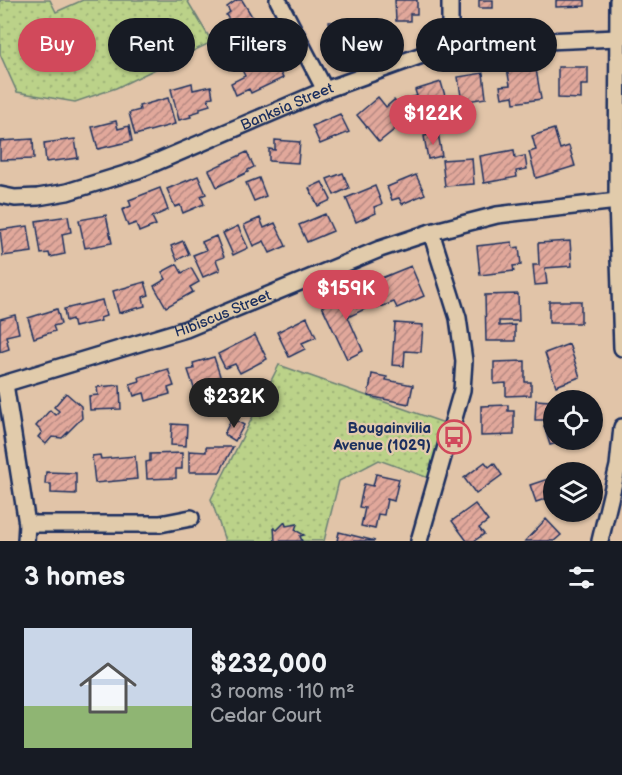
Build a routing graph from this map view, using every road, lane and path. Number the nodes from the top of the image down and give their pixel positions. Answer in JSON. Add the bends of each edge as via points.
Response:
{"nodes":[{"id":1,"x":278,"y":0,"type":"edge"},
{"id":2,"x":450,"y":0,"type":"edge"},
{"id":3,"x":618,"y":0,"type":"edge"},
{"id":4,"x":450,"y":18,"type":"edge"},
{"id":5,"x":618,"y":38,"type":"junction"},
{"id":6,"x":557,"y":41,"type":"edge"},
{"id":7,"x":416,"y":57,"type":"edge"},
{"id":8,"x":325,"y":90,"type":"junction"},
{"id":9,"x":0,"y":195,"type":"edge"},
{"id":10,"x":618,"y":201,"type":"junction"},
{"id":11,"x":431,"y":232,"type":"junction"},
{"id":12,"x":622,"y":348,"type":"edge"},
{"id":13,"x":3,"y":385,"type":"edge"},
{"id":14,"x":622,"y":427,"type":"edge"},
{"id":15,"x":191,"y":518,"type":"dead end"},
{"id":16,"x":27,"y":524,"type":"junction"},
{"id":17,"x":26,"y":541,"type":"edge"},
{"id":18,"x":419,"y":541,"type":"edge"},
{"id":19,"x":600,"y":541,"type":"edge"}],
"edges":[{"from":1,"to":8,"type":"street"},
{"from":2,"to":4,"type":"street"},
{"from":3,"to":5,"type":"street"},
{"from":5,"to":6,"type":"street","name":"Banksia Street"},
{"from":5,"to":10,"type":"street"},
{"from":7,"to":8,"type":"street","name":"Banksia Street"},
{"from":8,"to":9,"type":"street","name":"Banksia Street","via":[[138,170],[98,183],[38,197]]},
{"from":10,"to":11,"type":"street","name":"Hibiscus Street","via":[[497,214]]},
{"from":10,"to":12,"type":"street"},
{"from":11,"to":13,"type":"street","name":"Hibiscus Street","via":[[186,329]]},
{"from":11,"to":18,"type":"street","via":[[458,318],[464,361],[462,390]]},
{"from":13,"to":16,"type":"street"},
{"from":14,"to":19,"type":"street","via":[[618,466]]},
{"from":15,"to":16,"type":"street","via":[[160,524]]},
{"from":16,"to":17,"type":"street"}]}
